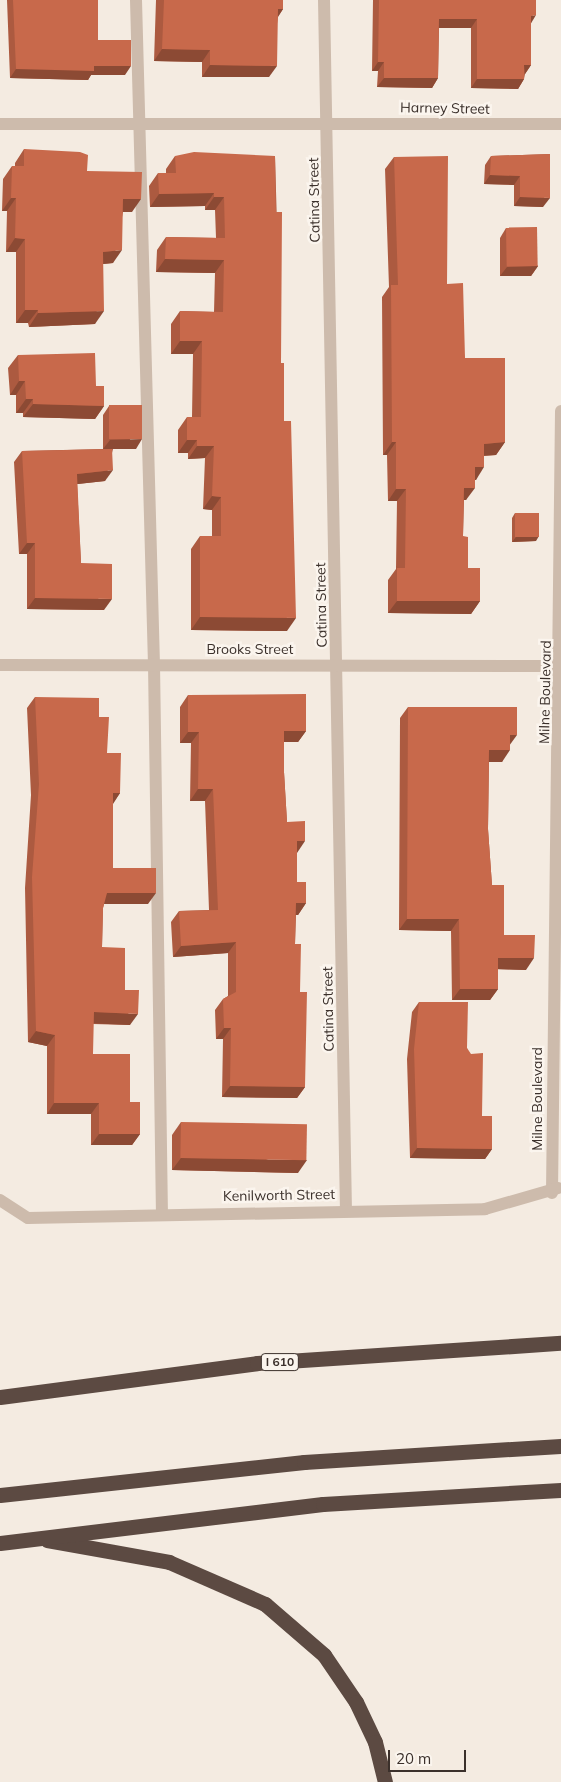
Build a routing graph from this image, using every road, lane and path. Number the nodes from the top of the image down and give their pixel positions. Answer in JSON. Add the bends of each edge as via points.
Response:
{"nodes":[{"id":1,"x":136,"y":0,"type":"edge"},
{"id":2,"x":324,"y":0,"type":"edge"},
{"id":3,"x":328,"y":121,"type":"junction"},
{"id":4,"x":142,"y":123,"type":"junction"},
{"id":5,"x":0,"y":124,"type":"edge"},
{"id":6,"x":561,"y":124,"type":"edge"},
{"id":7,"x":561,"y":411,"type":"edge"},
{"id":8,"x":561,"y":454,"type":"edge"},
{"id":9,"x":337,"y":663,"type":"junction"},
{"id":10,"x":0,"y":664,"type":"edge"},
{"id":11,"x":154,"y":664,"type":"junction"},
{"id":12,"x":561,"y":666,"type":"edge"},
{"id":13,"x":561,"y":948,"type":"edge"},
{"id":14,"x":557,"y":974,"type":"edge"},
{"id":15,"x":557,"y":1190,"type":"edge"},
{"id":16,"x":0,"y":1200,"type":"edge"},
{"id":17,"x":346,"y":1209,"type":"junction"},
{"id":18,"x":162,"y":1214,"type":"junction"},
{"id":19,"x":561,"y":1343,"type":"edge"},
{"id":20,"x":0,"y":1397,"type":"edge"},
{"id":21,"x":561,"y":1446,"type":"edge"},
{"id":22,"x":561,"y":1490,"type":"edge"},
{"id":23,"x":0,"y":1495,"type":"edge"},
{"id":24,"x":30,"y":1537,"type":"junction"},
{"id":25,"x":0,"y":1543,"type":"edge"},
{"id":26,"x":385,"y":1782,"type":"edge"}],
"edges":[{"from":1,"to":4,"type":"street"},
{"from":2,"to":3,"type":"street","name":"Catina Street"},
{"from":3,"to":4,"type":"street","name":"Harney Street"},
{"from":3,"to":6,"type":"street","name":"Harney Street"},
{"from":3,"to":9,"type":"street","name":"Catina Street"},
{"from":4,"to":5,"type":"street","name":"Harney Street"},
{"from":4,"to":11,"type":"street","via":[[146,484]]},
{"from":7,"to":8,"type":"street","name":"Milne Boulevard"},
{"from":8,"to":12,"type":"street","name":"Milne Boulevard"},
{"from":9,"to":11,"type":"street","name":"Brooks Street"},
{"from":9,"to":12,"type":"street","name":"Brooks Street"},
{"from":9,"to":17,"type":"street","name":"Catina Street"},
{"from":10,"to":11,"type":"street","name":"Brooks Street"},
{"from":11,"to":18,"type":"street"},
{"from":12,"to":14,"type":"street","name":"Milne Boulevard"},
{"from":13,"to":14,"type":"street","name":"Milne Boulevard"},
{"from":14,"to":15,"type":"street","name":"Milne Boulevard"},
{"from":15,"to":17,"type":"street","name":"Kenilworth Street","via":[[485,1209]]},
{"from":16,"to":18,"type":"street","name":"Kenilworth Street","via":[[28,1218]]},
{"from":17,"to":18,"type":"street","name":"Kenilworth Street"},
{"from":19,"to":20,"type":"highway","number":"I 610","via":[[257,1363]]},
{"from":21,"to":23,"type":"highway","via":[[285,1463]]},
{"from":22,"to":24,"type":"highway","via":[[323,1504]]},
{"from":24,"to":25,"type":"highway"},
{"from":24,"to":26,"type":"highway","via":[[169,1562],[265,1604],[324,1655],[356,1702],[375,1742]]}]}
